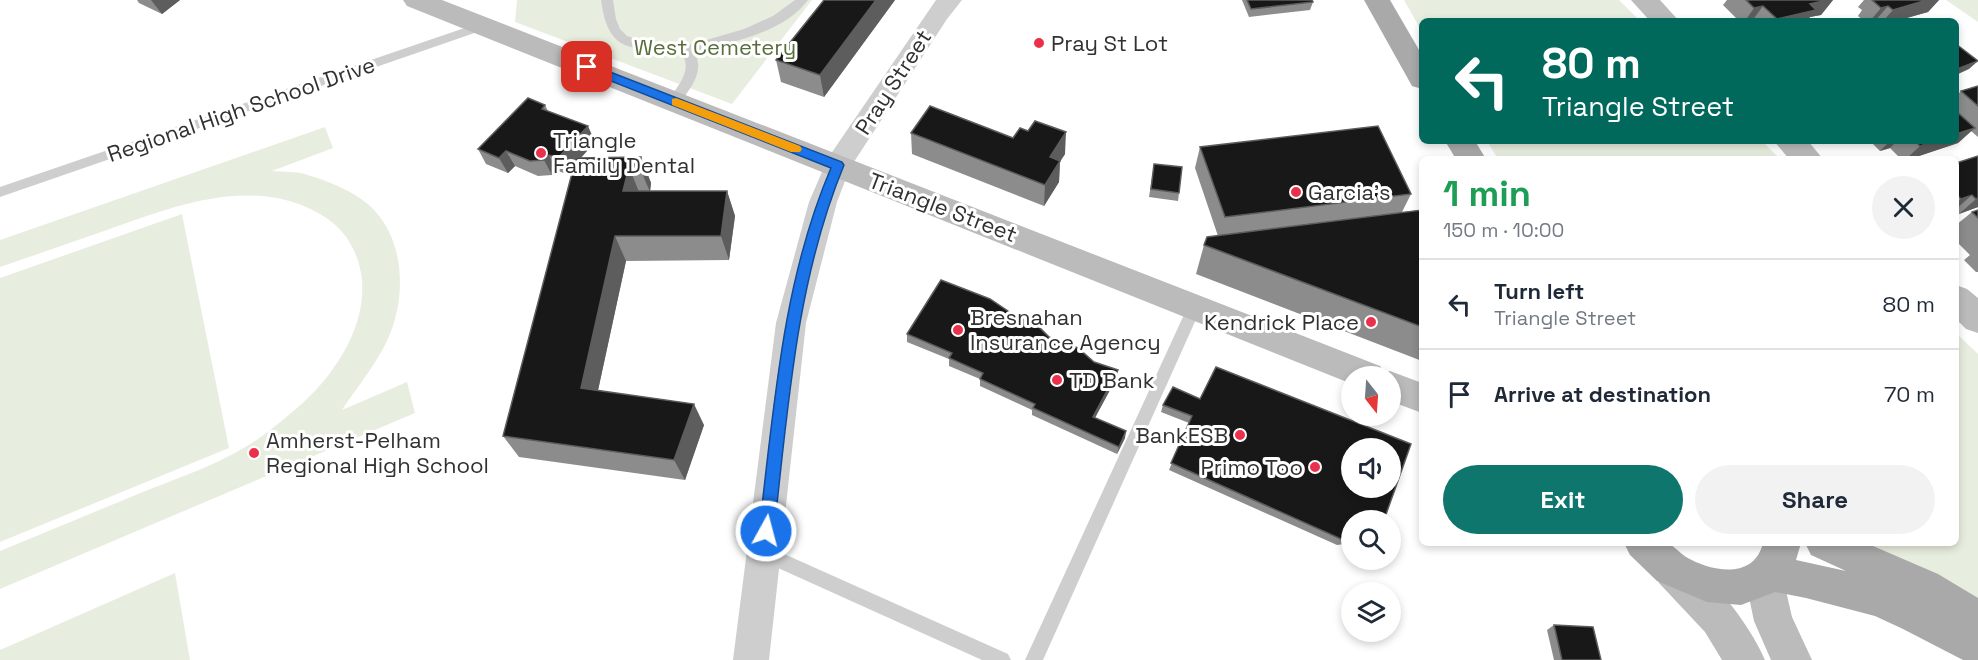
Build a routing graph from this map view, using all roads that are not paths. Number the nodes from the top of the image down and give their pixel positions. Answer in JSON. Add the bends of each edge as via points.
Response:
{"nodes":[{"id":1,"x":416,"y":0,"type":"edge"},
{"id":2,"x":607,"y":0,"type":"edge"},
{"id":3,"x":802,"y":0,"type":"edge"},
{"id":4,"x":950,"y":0,"type":"edge"},
{"id":5,"x":1377,"y":0,"type":"edge"},
{"id":6,"x":1644,"y":0,"type":"edge"},
{"id":7,"x":1663,"y":18,"type":"edge"},
{"id":8,"x":482,"y":26,"type":"junction"},
{"id":9,"x":686,"y":50,"type":"junction"},
{"id":10,"x":1419,"y":73,"type":"edge"},
{"id":11,"x":674,"y":101,"type":"junction"},
{"id":12,"x":1792,"y":144,"type":"edge"},
{"id":13,"x":1805,"y":156,"type":"edge"},
{"id":14,"x":838,"y":165,"type":"junction"},
{"id":15,"x":0,"y":192,"type":"edge"},
{"id":16,"x":1959,"y":301,"type":"edge"},
{"id":17,"x":1195,"y":306,"type":"junction"},
{"id":18,"x":1978,"y":319,"type":"edge"},
{"id":19,"x":1343,"y":366,"type":"edge"},
{"id":20,"x":1646,"y":546,"type":"edge"},
{"id":21,"x":1831,"y":546,"type":"edge"},
{"id":22,"x":764,"y":553,"type":"junction"},
{"id":23,"x":1773,"y":565,"type":"edge"},
{"id":24,"x":1672,"y":570,"type":"junction"},
{"id":25,"x":1978,"y":619,"type":"edge"},
{"id":26,"x":1978,"y":647,"type":"edge"},
{"id":27,"x":751,"y":660,"type":"edge"},
{"id":28,"x":1002,"y":660,"type":"edge"},
{"id":29,"x":1034,"y":660,"type":"edge"},
{"id":30,"x":1745,"y":660,"type":"edge"},
{"id":31,"x":1792,"y":660,"type":"edge"}],
"edges":[{"from":1,"to":8,"type":"main road","name":"Triangle Street"},
{"from":2,"to":9,"type":"lane","via":[[615,35],[627,41]]},
{"from":3,"to":9,"type":"lane","via":[[792,11],[763,26]]},
{"from":4,"to":14,"type":"street","name":"Pray Street"},
{"from":5,"to":10,"type":"main road"},
{"from":6,"to":7,"type":"main road"},
{"from":8,"to":11,"type":"main road","name":"Triangle Street"},
{"from":8,"to":15,"type":"lane","name":"Regional High School Drive"},
{"from":9,"to":11,"type":"lane","via":[[691,55],[692,77]]},
{"from":11,"to":14,"type":"main road","name":"Triangle Street"},
{"from":12,"to":13,"type":"main road"},
{"from":14,"to":17,"type":"main road","name":"Triangle Street"},
{"from":14,"to":22,"type":"street","name":"Pray Street","via":[[823,202],[792,323]]},
{"from":16,"to":18,"type":"main road"},
{"from":17,"to":19,"type":"main road","name":"Triangle Street"},
{"from":17,"to":29,"type":"lane"},
{"from":20,"to":24,"type":"main road"},
{"from":21,"to":25,"type":"main road","via":[[1925,587]]},
{"from":22,"to":27,"type":"street","name":"Pray Street"},
{"from":22,"to":28,"type":"lane"},
{"from":23,"to":24,"type":"main road","via":[[1738,588],[1705,585]]},
{"from":23,"to":26,"type":"main road","via":[[1908,611]]},
{"from":23,"to":31,"type":"main road","via":[[1773,621]]},
{"from":24,"to":30,"type":"main road","via":[[1719,618]]}]}
